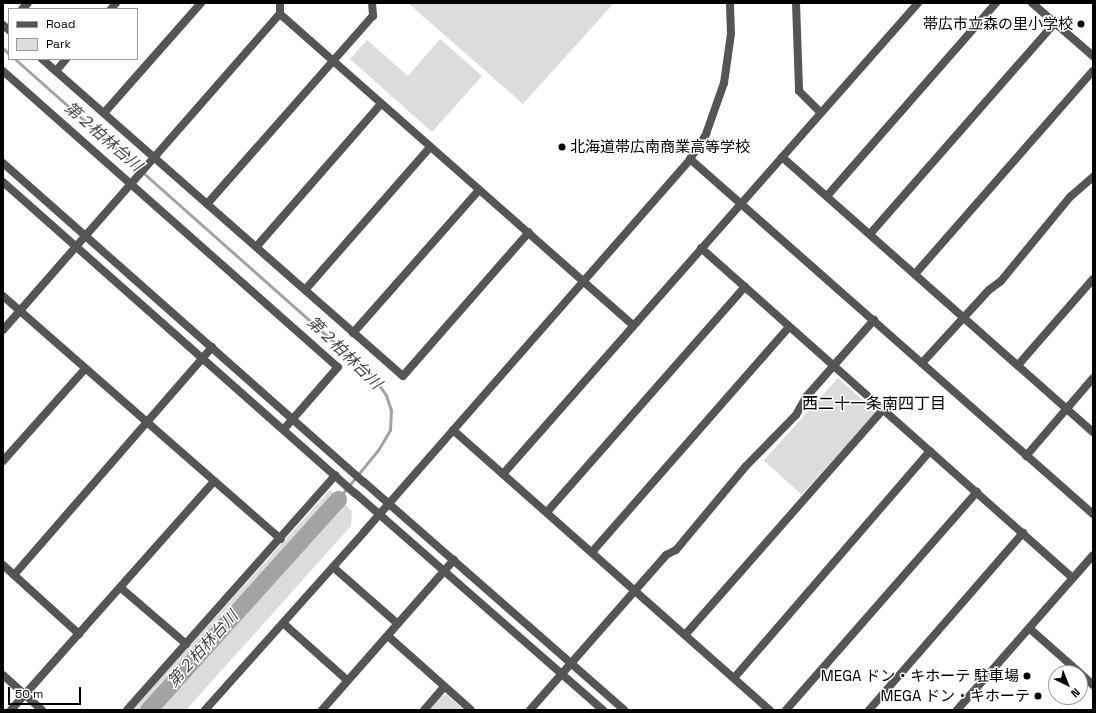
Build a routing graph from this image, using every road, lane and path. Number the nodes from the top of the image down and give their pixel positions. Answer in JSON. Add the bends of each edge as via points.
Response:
{"nodes":[{"id":1,"x":201,"y":3,"type":"edge"},
{"id":2,"x":280,"y":3,"type":"edge"},
{"id":3,"x":372,"y":3,"type":"edge"},
{"id":4,"x":730,"y":3,"type":"edge"},
{"id":5,"x":796,"y":3,"type":"edge"},
{"id":6,"x":996,"y":3,"type":"edge"},
{"id":7,"x":1032,"y":3,"type":"edge"},
{"id":8,"x":915,"y":4,"type":"edge"},
{"id":9,"x":280,"y":14,"type":"junction"},
{"id":10,"x":1055,"y":23,"type":"junction"},
{"id":11,"x":1093,"y":56,"type":"edge"},
{"id":12,"x":43,"y":60,"type":"edge"},
{"id":13,"x":65,"y":60,"type":"edge"},
{"id":14,"x":333,"y":60,"type":"junction"},
{"id":15,"x":3,"y":71,"type":"edge"},
{"id":16,"x":56,"y":71,"type":"junction"},
{"id":17,"x":1093,"y":71,"type":"edge"},
{"id":18,"x":381,"y":104,"type":"junction"},
{"id":19,"x":104,"y":113,"type":"junction"},
{"id":20,"x":821,"y":113,"type":"junction"},
{"id":21,"x":430,"y":147,"type":"junction"},
{"id":22,"x":782,"y":157,"type":"junction"},
{"id":23,"x":690,"y":159,"type":"junction"},
{"id":24,"x":152,"y":161,"type":"junction"},
{"id":25,"x":3,"y":163,"type":"edge"},
{"id":26,"x":1093,"y":177,"type":"edge"},
{"id":27,"x":3,"y":182,"type":"edge"},
{"id":28,"x":131,"y":184,"type":"junction"},
{"id":29,"x":479,"y":190,"type":"junction"},
{"id":30,"x":827,"y":196,"type":"junction"},
{"id":31,"x":207,"y":204,"type":"junction"},
{"id":32,"x":740,"y":204,"type":"junction"},
{"id":33,"x":529,"y":232,"type":"junction"},
{"id":34,"x":870,"y":234,"type":"junction"},
{"id":35,"x":85,"y":236,"type":"junction"},
{"id":36,"x":76,"y":246,"type":"junction"},
{"id":37,"x":257,"y":246,"type":"junction"},
{"id":38,"x":701,"y":248,"type":"junction"},
{"id":39,"x":915,"y":274,"type":"junction"},
{"id":40,"x":1093,"y":278,"type":"edge"},
{"id":41,"x":583,"y":281,"type":"junction"},
{"id":42,"x":744,"y":287,"type":"junction"},
{"id":43,"x":305,"y":290,"type":"junction"},
{"id":44,"x":3,"y":296,"type":"edge"},
{"id":45,"x":20,"y":310,"type":"junction"},
{"id":46,"x":963,"y":317,"type":"junction"},
{"id":47,"x":874,"y":320,"type":"junction"},
{"id":48,"x":633,"y":325,"type":"junction"},
{"id":49,"x":789,"y":327,"type":"junction"},
{"id":50,"x":3,"y":330,"type":"edge"},
{"id":51,"x":353,"y":333,"type":"junction"},
{"id":52,"x":212,"y":348,"type":"junction"},
{"id":53,"x":204,"y":358,"type":"junction"},
{"id":54,"x":922,"y":363,"type":"junction"},
{"id":55,"x":1018,"y":365,"type":"junction"},
{"id":56,"x":834,"y":366,"type":"junction"},
{"id":57,"x":85,"y":369,"type":"junction"},
{"id":58,"x":1093,"y":378,"type":"edge"},
{"id":59,"x":1066,"y":408,"type":"junction"},
{"id":60,"x":883,"y":410,"type":"junction"},
{"id":61,"x":293,"y":418,"type":"junction"},
{"id":62,"x":148,"y":424,"type":"junction"},
{"id":63,"x":284,"y":429,"type":"junction"},
{"id":64,"x":453,"y":430,"type":"junction"},
{"id":65,"x":1093,"y":432,"type":"edge"},
{"id":66,"x":930,"y":451,"type":"junction"},
{"id":67,"x":1026,"y":456,"type":"junction"},
{"id":68,"x":3,"y":461,"type":"edge"},
{"id":69,"x":503,"y":474,"type":"junction"},
{"id":70,"x":339,"y":477,"type":"junction"},
{"id":71,"x":214,"y":481,"type":"junction"},
{"id":72,"x":976,"y":492,"type":"junction"},
{"id":73,"x":389,"y":503,"type":"junction"},
{"id":74,"x":546,"y":512,"type":"junction"},
{"id":75,"x":380,"y":514,"type":"junction"},
{"id":76,"x":1093,"y":514,"type":"edge"},
{"id":77,"x":1023,"y":533,"type":"junction"},
{"id":78,"x":280,"y":539,"type":"junction"},
{"id":79,"x":592,"y":552,"type":"junction"},
{"id":80,"x":1093,"y":555,"type":"edge"},
{"id":81,"x":454,"y":560,"type":"junction"},
{"id":82,"x":3,"y":565,"type":"edge"},
{"id":83,"x":333,"y":567,"type":"junction"},
{"id":84,"x":446,"y":570,"type":"junction"},
{"id":85,"x":14,"y":575,"type":"junction"},
{"id":86,"x":1073,"y":578,"type":"junction"},
{"id":87,"x":121,"y":588,"type":"junction"},
{"id":88,"x":634,"y":590,"type":"junction"},
{"id":89,"x":283,"y":623,"type":"junction"},
{"id":90,"x":398,"y":624,"type":"junction"},
{"id":91,"x":1029,"y":628,"type":"junction"},
{"id":92,"x":79,"y":634,"type":"junction"},
{"id":93,"x":685,"y":635,"type":"junction"},
{"id":94,"x":388,"y":636,"type":"junction"},
{"id":95,"x":186,"y":644,"type":"junction"},
{"id":96,"x":571,"y":663,"type":"junction"},
{"id":97,"x":1071,"y":665,"type":"edge"},
{"id":98,"x":562,"y":673,"type":"junction"},
{"id":99,"x":3,"y":675,"type":"edge"},
{"id":100,"x":734,"y":678,"type":"junction"},
{"id":101,"x":347,"y":680,"type":"junction"},
{"id":102,"x":444,"y":687,"type":"junction"},
{"id":103,"x":25,"y":694,"type":"junction"},
{"id":104,"x":11,"y":710,"type":"edge"},
{"id":105,"x":42,"y":710,"type":"edge"},
{"id":106,"x":127,"y":710,"type":"edge"},
{"id":107,"x":204,"y":710,"type":"edge"},
{"id":108,"x":322,"y":710,"type":"edge"},
{"id":109,"x":424,"y":710,"type":"edge"},
{"id":110,"x":471,"y":710,"type":"edge"},
{"id":111,"x":530,"y":710,"type":"edge"},
{"id":112,"x":603,"y":710,"type":"edge"},
{"id":113,"x":624,"y":710,"type":"edge"},
{"id":114,"x":770,"y":710,"type":"edge"},
{"id":115,"x":786,"y":710,"type":"edge"},
{"id":116,"x":869,"y":710,"type":"edge"},
{"id":117,"x":957,"y":710,"type":"edge"}],
"edges":[{"from":1,"to":19,"type":"street"},
{"from":2,"to":9,"type":"street"},
{"from":3,"to":14,"type":"street","via":[[373,16]]},
{"from":4,"to":23,"type":"street","via":[[731,34],[724,83],[706,134]]},
{"from":5,"to":20,"type":"street","via":[[799,91]]},
{"from":6,"to":30,"type":"street"},
{"from":7,"to":10,"type":"street"},
{"from":8,"to":20,"type":"street"},
{"from":9,"to":14,"type":"street"},
{"from":9,"to":24,"type":"street"},
{"from":10,"to":11,"type":"street"},
{"from":10,"to":34,"type":"street"},
{"from":12,"to":16,"type":"street"},
{"from":13,"to":16,"type":"street"},
{"from":14,"to":18,"type":"street"},
{"from":14,"to":31,"type":"street"},
{"from":15,"to":28,"type":"street"},
{"from":16,"to":19,"type":"street"},
{"from":17,"to":39,"type":"street"},
{"from":18,"to":21,"type":"street"},
{"from":18,"to":37,"type":"street"},
{"from":19,"to":24,"type":"street"},
{"from":20,"to":22,"type":"street"},
{"from":21,"to":29,"type":"street"},
{"from":21,"to":43,"type":"street"},
{"from":22,"to":30,"type":"street"},
{"from":22,"to":32,"type":"street"},
{"from":23,"to":32,"type":"street"},
{"from":23,"to":41,"type":"street"},
{"from":24,"to":28,"type":"street"},
{"from":24,"to":31,"type":"street"},
{"from":25,"to":35,"type":"street"},
{"from":26,"to":46,"type":"street","via":[[1070,197],[1002,281],[989,290]]},
{"from":27,"to":36,"type":"street"},
{"from":28,"to":35,"type":"street"},
{"from":28,"to":61,"type":"street","via":[[338,367]]},
{"from":29,"to":33,"type":"street"},
{"from":29,"to":51,"type":"street"},
{"from":30,"to":34,"type":"street"},
{"from":31,"to":37,"type":"street"},
{"from":32,"to":38,"type":"street"},
{"from":32,"to":47,"type":"street"},
{"from":33,"to":41,"type":"street"},
{"from":33,"to":51,"type":"street","via":[[403,376]]},
{"from":34,"to":39,"type":"street"},
{"from":35,"to":36,"type":"street"},
{"from":35,"to":52,"type":"street"},
{"from":36,"to":45,"type":"street"},
{"from":36,"to":53,"type":"street"},
{"from":37,"to":43,"type":"street"},
{"from":38,"to":42,"type":"street"},
{"from":38,"to":48,"type":"street"},
{"from":39,"to":46,"type":"street"},
{"from":40,"to":55,"type":"street"},
{"from":41,"to":48,"type":"street"},
{"from":41,"to":64,"type":"street"},
{"from":42,"to":49,"type":"street"},
{"from":42,"to":74,"type":"street"},
{"from":43,"to":51,"type":"street"},
{"from":44,"to":45,"type":"street"},
{"from":45,"to":50,"type":"street"},
{"from":45,"to":57,"type":"street"},
{"from":46,"to":54,"type":"street"},
{"from":46,"to":55,"type":"street"},
{"from":47,"to":54,"type":"street"},
{"from":47,"to":56,"type":"street"},
{"from":48,"to":69,"type":"street"},
{"from":49,"to":56,"type":"street"},
{"from":49,"to":79,"type":"street"},
{"from":52,"to":53,"type":"street"},
{"from":52,"to":61,"type":"street"},
{"from":53,"to":62,"type":"street"},
{"from":53,"to":63,"type":"street"},
{"from":54,"to":67,"type":"street"},
{"from":55,"to":59,"type":"street"},
{"from":56,"to":60,"type":"street"},
{"from":56,"to":88,"type":"street","via":[[806,397],[796,415],[722,493],[717,504],[681,545],[666,556]]},
{"from":57,"to":62,"type":"street"},
{"from":57,"to":68,"type":"street"},
{"from":58,"to":59,"type":"street"},
{"from":59,"to":65,"type":"street"},
{"from":59,"to":67,"type":"street"},
{"from":60,"to":66,"type":"street"},
{"from":60,"to":93,"type":"street"},
{"from":61,"to":63,"type":"street"},
{"from":61,"to":73,"type":"street"},
{"from":62,"to":71,"type":"street"},
{"from":62,"to":85,"type":"street"},
{"from":63,"to":70,"type":"street"},
{"from":64,"to":69,"type":"street"},
{"from":64,"to":73,"type":"street"},
{"from":66,"to":72,"type":"street"},
{"from":66,"to":100,"type":"street"},
{"from":67,"to":76,"type":"street"},
{"from":69,"to":74,"type":"street"},
{"from":70,"to":75,"type":"street"},
{"from":70,"to":78,"type":"street"},
{"from":71,"to":78,"type":"street"},
{"from":71,"to":87,"type":"street"},
{"from":72,"to":77,"type":"street"},
{"from":72,"to":115,"type":"street"},
{"from":73,"to":75,"type":"street"},
{"from":73,"to":81,"type":"street"},
{"from":74,"to":79,"type":"street"},
{"from":75,"to":83,"type":"street"},
{"from":75,"to":84,"type":"street"},
{"from":77,"to":86,"type":"street"},
{"from":77,"to":116,"type":"street"},
{"from":78,"to":95,"type":"street"},
{"from":79,"to":88,"type":"street"},
{"from":80,"to":86,"type":"street"},
{"from":81,"to":84,"type":"street"},
{"from":81,"to":96,"type":"street"},
{"from":82,"to":85,"type":"street"},
{"from":83,"to":89,"type":"street"},
{"from":83,"to":90,"type":"street"},
{"from":84,"to":90,"type":"street"},
{"from":84,"to":98,"type":"street"},
{"from":85,"to":92,"type":"street"},
{"from":86,"to":91,"type":"street"},
{"from":87,"to":92,"type":"street"},
{"from":87,"to":95,"type":"street"},
{"from":88,"to":93,"type":"street"},
{"from":88,"to":96,"type":"street"},
{"from":89,"to":101,"type":"street"},
{"from":89,"to":107,"type":"street"},
{"from":90,"to":94,"type":"street"},
{"from":91,"to":97,"type":"street"},
{"from":91,"to":117,"type":"street"},
{"from":92,"to":103,"type":"street"},
{"from":93,"to":100,"type":"street"},
{"from":94,"to":101,"type":"street"},
{"from":94,"to":102,"type":"street"},
{"from":95,"to":106,"type":"street"},
{"from":96,"to":98,"type":"street"},
{"from":96,"to":113,"type":"street"},
{"from":98,"to":111,"type":"street"},
{"from":98,"to":112,"type":"street"},
{"from":99,"to":103,"type":"street"},
{"from":100,"to":114,"type":"street"},
{"from":101,"to":108,"type":"street"},
{"from":102,"to":109,"type":"street"},
{"from":102,"to":110,"type":"street"},
{"from":103,"to":104,"type":"street"},
{"from":103,"to":105,"type":"street"}]}
